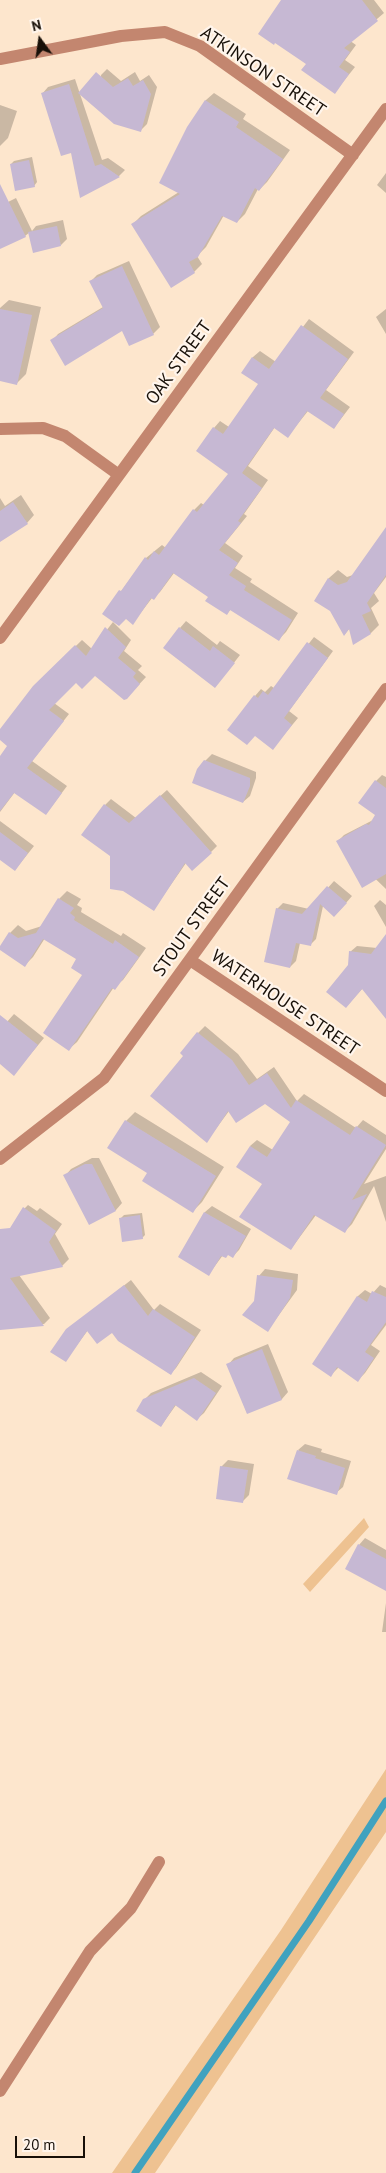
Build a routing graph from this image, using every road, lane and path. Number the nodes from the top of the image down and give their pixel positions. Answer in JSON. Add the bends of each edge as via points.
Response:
{"nodes":[{"id":1,"x":0,"y":59,"type":"edge"},
{"id":2,"x":386,"y":108,"type":"edge"},
{"id":3,"x":353,"y":155,"type":"junction"},
{"id":4,"x":0,"y":429,"type":"edge"},
{"id":5,"x":119,"y":475,"type":"junction"},
{"id":6,"x":0,"y":638,"type":"edge"},
{"id":7,"x":386,"y":689,"type":"edge"},
{"id":8,"x":190,"y":960,"type":"junction"},
{"id":9,"x":386,"y":1091,"type":"edge"},
{"id":10,"x":0,"y":1159,"type":"edge"},
{"id":11,"x":159,"y":1862,"type":"dead end"},
{"id":12,"x":0,"y":2091,"type":"edge"}],
"edges":[{"from":1,"to":3,"type":"street","name":"ATKINSON STREET","via":[[121,36],[165,32],[200,46]]},
{"from":2,"to":3,"type":"street","name":"OAK STREET"},
{"from":3,"to":5,"type":"street","name":"OAK STREET"},
{"from":4,"to":5,"type":"street","via":[[43,428],[65,436]]},
{"from":5,"to":6,"type":"street","name":"OAK STREET"},
{"from":7,"to":8,"type":"street","name":"STOUT STREET"},
{"from":8,"to":9,"type":"street","name":"WATERHOUSE STREET"},
{"from":8,"to":10,"type":"street","name":"STOUT STREET","via":[[104,1078]]},
{"from":11,"to":12,"type":"street","via":[[131,1908],[90,1951]]}]}
